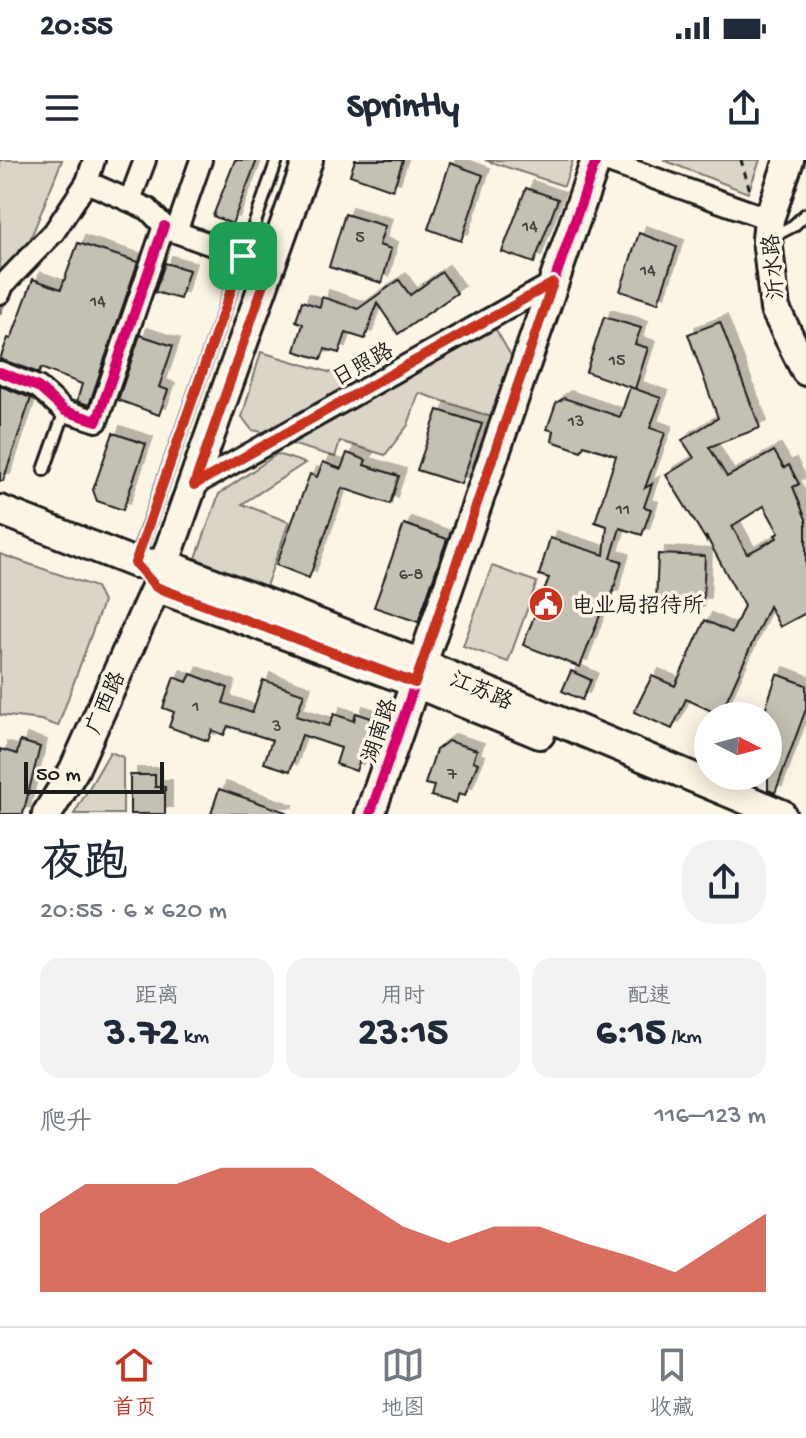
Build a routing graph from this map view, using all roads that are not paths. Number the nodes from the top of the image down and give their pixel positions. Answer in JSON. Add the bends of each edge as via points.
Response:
{"nodes":[{"id":1,"x":94,"y":160,"type":"edge"},
{"id":2,"x":145,"y":160,"type":"edge"},
{"id":3,"x":201,"y":160,"type":"edge"},
{"id":4,"x":277,"y":160,"type":"edge"},
{"id":5,"x":308,"y":160,"type":"edge"},
{"id":6,"x":596,"y":160,"type":"edge"},
{"id":7,"x":603,"y":160,"type":"edge"},
{"id":8,"x":789,"y":160,"type":"edge"},
{"id":9,"x":87,"y":182,"type":"junction"},
{"id":10,"x":130,"y":200,"type":"junction"},
{"id":11,"x":806,"y":214,"type":"edge"},
{"id":12,"x":170,"y":229,"type":"junction"},
{"id":13,"x":768,"y":229,"type":"junction"},
{"id":14,"x":243,"y":256,"type":"junction"},
{"id":15,"x":270,"y":266,"type":"junction"},
{"id":16,"x":553,"y":283,"type":"junction"},
{"id":17,"x":0,"y":293,"type":"edge"},
{"id":18,"x":806,"y":371,"type":"edge"},
{"id":19,"x":0,"y":372,"type":"edge"},
{"id":20,"x":65,"y":411,"type":"junction"},
{"id":21,"x":44,"y":470,"type":"dead end"},
{"id":22,"x":194,"y":485,"type":"junction"},
{"id":23,"x":0,"y":510,"type":"edge"},
{"id":24,"x":135,"y":563,"type":"junction"},
{"id":25,"x":160,"y":576,"type":"junction"},
{"id":26,"x":418,"y":673,"type":"junction"},
{"id":27,"x":47,"y":814,"type":"edge"},
{"id":28,"x":370,"y":814,"type":"edge"},
{"id":29,"x":733,"y":814,"type":"edge"},
{"id":30,"x":781,"y":814,"type":"edge"}],
"edges":[{"from":1,"to":9,"type":"street"},
{"from":2,"to":10,"type":"street"},
{"from":3,"to":12,"type":"street"},
{"from":4,"to":14,"type":"lane"},
{"from":5,"to":15,"type":"main road","name":"广西路"},
{"from":6,"to":16,"type":"main road","name":"湖南路"},
{"from":7,"to":13,"type":"street"},
{"from":8,"to":13,"type":"main road","name":"沂水路"},
{"from":9,"to":10,"type":"street"},
{"from":9,"to":17,"type":"street","via":[[54,232]]},
{"from":10,"to":12,"type":"street"},
{"from":11,"to":13,"type":"lane","via":[[785,231]]},
{"from":12,"to":14,"type":"street"},
{"from":12,"to":20,"type":"street","via":[[97,421]]},
{"from":13,"to":18,"type":"main road","name":"沂水路","via":[[775,309]]},
{"from":14,"to":15,"type":"street"},
{"from":14,"to":24,"type":"lane"},
{"from":15,"to":22,"type":"main road","name":"广西路"},
{"from":16,"to":22,"type":"street","name":"日照路"},
{"from":16,"to":26,"type":"main road","name":"湖南路"},
{"from":19,"to":20,"type":"street","via":[[38,387]]},
{"from":20,"to":21,"type":"lane"},
{"from":22,"to":25,"type":"main road","name":"广西路"},
{"from":23,"to":24,"type":"main road","name":"江苏路"},
{"from":24,"to":25,"type":"main road","name":"江苏路"},
{"from":25,"to":26,"type":"main road","name":"江苏路"},
{"from":25,"to":27,"type":"main road","name":"广西路","via":[[74,770]]},
{"from":26,"to":28,"type":"main road","name":"湖南路"},
{"from":26,"to":29,"type":"main road","name":"江苏路"},
{"from":26,"to":30,"type":"main road","name":"江苏路"}]}
